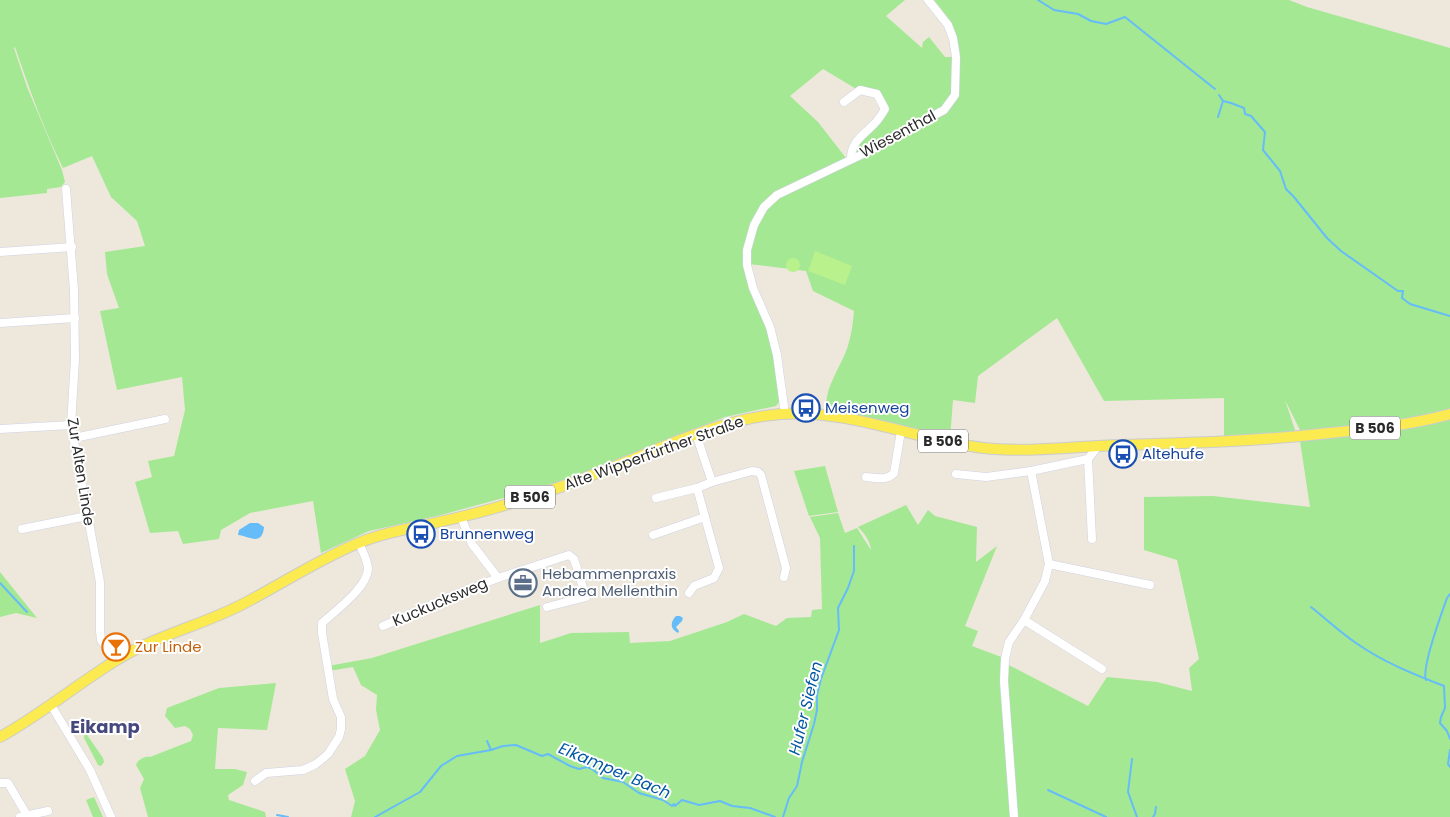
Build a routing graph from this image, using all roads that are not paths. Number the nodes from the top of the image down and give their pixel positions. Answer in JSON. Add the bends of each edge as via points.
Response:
{"nodes":[{"id":1,"x":928,"y":0,"type":"edge"},
{"id":2,"x":844,"y":102,"type":"dead end"},
{"id":3,"x":851,"y":159,"type":"junction"},
{"id":4,"x":66,"y":189,"type":"dead end"},
{"id":5,"x":72,"y":247,"type":"junction"},
{"id":6,"x":0,"y":252,"type":"edge"},
{"id":7,"x":75,"y":318,"type":"junction"},
{"id":8,"x":0,"y":323,"type":"edge"},
{"id":9,"x":785,"y":414,"type":"junction"},
{"id":10,"x":1450,"y":414,"type":"edge"},
{"id":11,"x":165,"y":419,"type":"dead end"},
{"id":12,"x":71,"y":425,"type":"junction"},
{"id":13,"x":0,"y":430,"type":"edge"},
{"id":14,"x":901,"y":431,"type":"junction"},
{"id":15,"x":696,"y":434,"type":"junction"},
{"id":16,"x":74,"y":438,"type":"junction"},
{"id":17,"x":1098,"y":446,"type":"junction"},
{"id":18,"x":1088,"y":459,"type":"junction"},
{"id":19,"x":1031,"y":471,"type":"junction"},
{"id":20,"x":956,"y":474,"type":"dead end"},
{"id":21,"x":866,"y":477,"type":"dead end"},
{"id":22,"x":712,"y":482,"type":"junction"},
{"id":23,"x":697,"y":488,"type":"junction"},
{"id":24,"x":656,"y":498,"type":"dead end"},
{"id":25,"x":87,"y":516,"type":"junction"},
{"id":26,"x":461,"y":517,"type":"junction"},
{"id":27,"x":705,"y":517,"type":"junction"},
{"id":28,"x":22,"y":529,"type":"dead end"},
{"id":29,"x":653,"y":535,"type":"dead end"},
{"id":30,"x":1092,"y":539,"type":"dead end"},
{"id":31,"x":359,"y":543,"type":"junction"},
{"id":32,"x":1049,"y":564,"type":"junction"},
{"id":33,"x":784,"y":577,"type":"dead end"},
{"id":34,"x":498,"y":578,"type":"junction"},
{"id":35,"x":1150,"y":585,"type":"dead end"},
{"id":36,"x":689,"y":593,"type":"dead end"},
{"id":37,"x":547,"y":607,"type":"dead end"},
{"id":38,"x":1024,"y":620,"type":"junction"},
{"id":39,"x":383,"y":626,"type":"dead end"},
{"id":40,"x":115,"y":661,"type":"junction"},
{"id":41,"x":1102,"y":669,"type":"dead end"},
{"id":42,"x":51,"y":705,"type":"junction"},
{"id":43,"x":0,"y":737,"type":"edge"},
{"id":44,"x":255,"y":781,"type":"dead end"},
{"id":45,"x":0,"y":783,"type":"edge"},
{"id":46,"x":48,"y":811,"type":"dead end"},
{"id":47,"x":25,"y":816,"type":"edge"},
{"id":48,"x":111,"y":817,"type":"edge"},
{"id":49,"x":1014,"y":817,"type":"edge"}],
"edges":[{"from":1,"to":3,"type":"street","name":"Wiesenthal","via":[[948,25],[953,38],[955,95],[944,110]]},
{"from":2,"to":3,"type":"street","name":"Wiesenthal","via":[[860,90],[877,94],[885,109],[858,138],[851,151]]},
{"from":3,"to":9,"type":"street","name":"Wiesenthal","via":[[777,195],[764,207],[754,225],[747,250],[753,288],[770,327],[777,355]]},
{"from":4,"to":5,"type":"street","name":"Zur Alten Linde"},
{"from":5,"to":6,"type":"street"},
{"from":5,"to":7,"type":"street","name":"Zur Alten Linde"},
{"from":7,"to":8,"type":"street"},
{"from":7,"to":12,"type":"street","name":"Zur Alten Linde"},
{"from":9,"to":14,"type":"main road","name":"Alte Wipperfürther Straße","number":"B 506","via":[[840,418]]},
{"from":9,"to":15,"type":"main road","name":"Alte Wipperfürther Straße","number":"B 506","via":[[752,417]]},
{"from":10,"to":17,"type":"main road","name":"Alte Wipperfürther Straße","number":"B 506","via":[[1398,426],[1298,437]]},
{"from":11,"to":16,"type":"street"},
{"from":12,"to":13,"type":"street"},
{"from":12,"to":16,"type":"street","name":"Zur Alten Linde"},
{"from":14,"to":17,"type":"main road","name":"Alte Wipperfürther Straße","number":"B 506","via":[[986,448]]},
{"from":14,"to":21,"type":"street","via":[[894,473],[884,479]]},
{"from":15,"to":22,"type":"street"},
{"from":15,"to":26,"type":"main road","name":"Alte Wipperfürther Straße","number":"B 506","via":[[567,484]]},
{"from":16,"to":25,"type":"street","name":"Zur Alten Linde"},
{"from":17,"to":18,"type":"street"},
{"from":18,"to":19,"type":"street"},
{"from":18,"to":30,"type":"street"},
{"from":19,"to":20,"type":"street","via":[[986,477]]},
{"from":19,"to":32,"type":"street"},
{"from":22,"to":23,"type":"street"},
{"from":22,"to":33,"type":"street","via":[[758,472],[786,568]]},
{"from":23,"to":24,"type":"street"},
{"from":23,"to":27,"type":"street"},
{"from":25,"to":28,"type":"street"},
{"from":25,"to":40,"type":"street","name":"Zur Alten Linde","via":[[100,582],[101,640]]},
{"from":26,"to":31,"type":"main road","name":"Alte Wipperfürther Straße","number":"B 506"},
{"from":26,"to":34,"type":"street","via":[[472,544]]},
{"from":27,"to":29,"type":"street"},
{"from":27,"to":36,"type":"street","via":[[719,568],[714,578],[694,586]]},
{"from":31,"to":40,"type":"main road","name":"Alte Wipperfürther Straße","number":"B 506","via":[[240,606],[152,641]]},
{"from":31,"to":44,"type":"street","via":[[368,568],[366,579],[322,623],[333,699],[340,717],[338,737],[328,754],[316,764],[303,770],[266,773]]},
{"from":32,"to":35,"type":"street"},
{"from":32,"to":38,"type":"street","via":[[1045,581]]},
{"from":34,"to":37,"type":"street","name":"Kuckucksweg","via":[[569,555],[574,559],[586,597]]},
{"from":34,"to":39,"type":"street","name":"Kuckucksweg"},
{"from":38,"to":41,"type":"street"},
{"from":38,"to":49,"type":"street","via":[[1009,642],[1004,659]]},
{"from":40,"to":42,"type":"main road","name":"Alte Wipperfürther Straße","number":"B 506"},
{"from":42,"to":43,"type":"main road","name":"Alte Wipperfürther Straße","number":"B 506"},
{"from":42,"to":48,"type":"street","via":[[86,763]]},
{"from":45,"to":47,"type":"street","via":[[8,783]]},
{"from":46,"to":47,"type":"street"}]}
